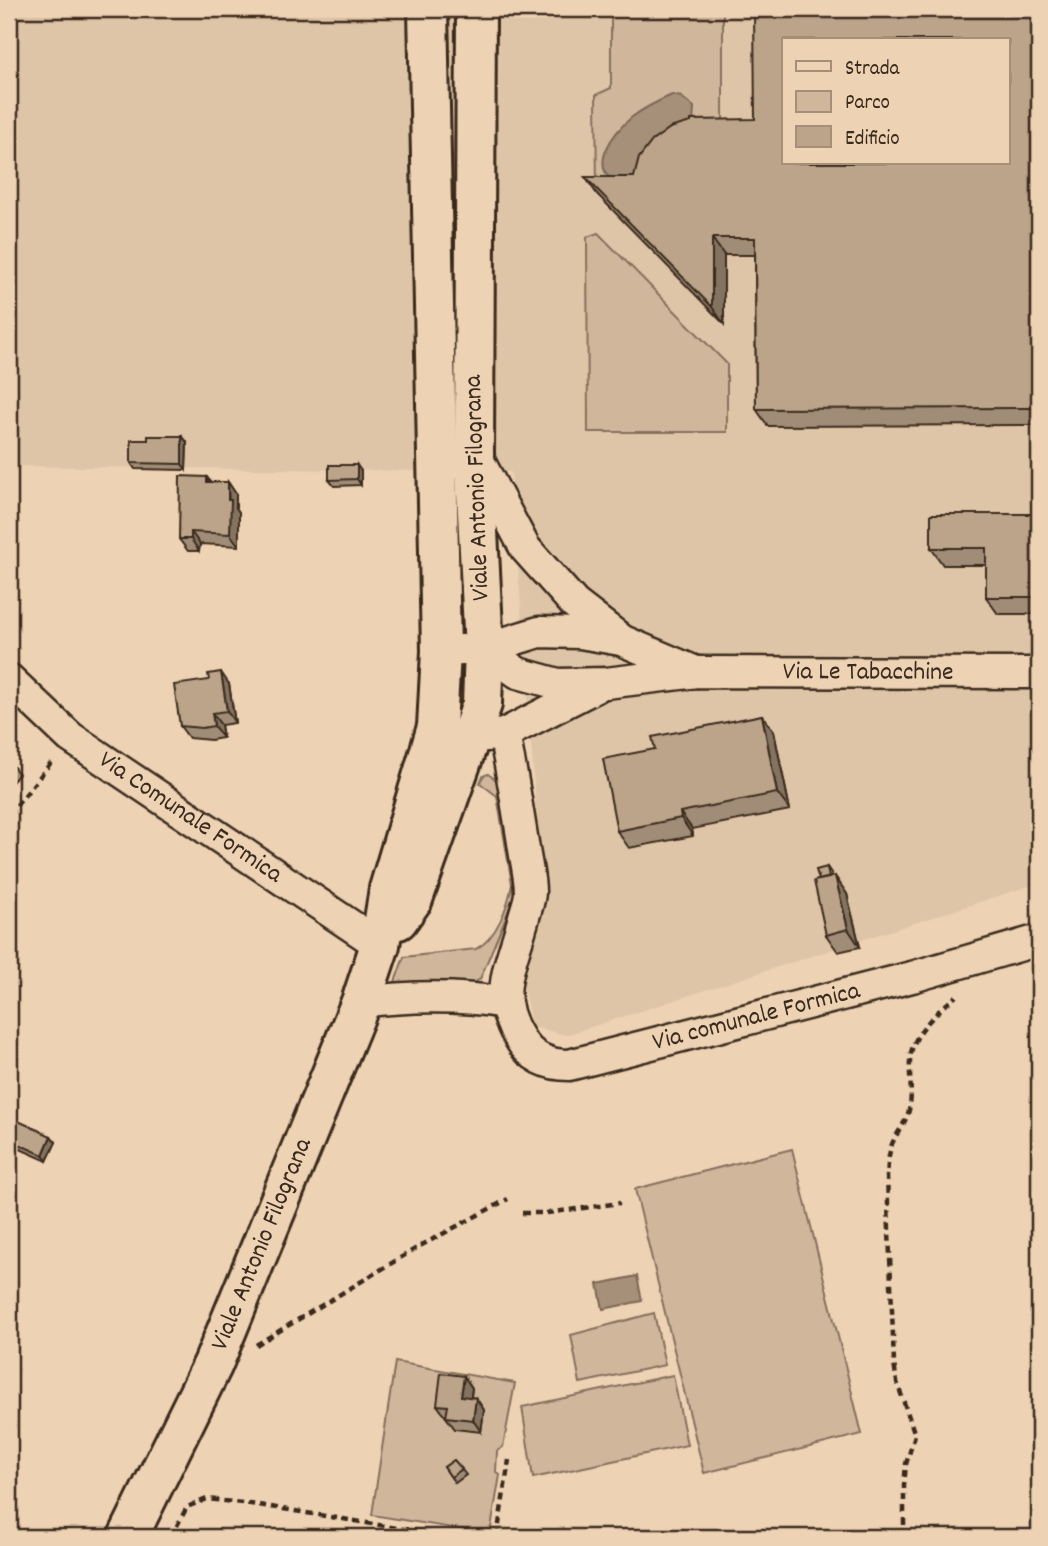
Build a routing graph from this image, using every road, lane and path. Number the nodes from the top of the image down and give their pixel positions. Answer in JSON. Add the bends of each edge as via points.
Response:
{"nodes":[{"id":1,"x":428,"y":9,"type":"edge"},
{"id":2,"x":476,"y":9,"type":"edge"},
{"id":3,"x":474,"y":453,"type":"junction"},
{"id":4,"x":621,"y":640,"type":"junction"},
{"id":5,"x":484,"y":649,"type":"junction"},
{"id":6,"x":440,"y":652,"type":"junction"},
{"id":7,"x":697,"y":672,"type":"junction"},
{"id":8,"x":1039,"y":673,"type":"edge"},
{"id":9,"x":9,"y":679,"type":"edge"},
{"id":10,"x":606,"y":683,"type":"junction"},
{"id":11,"x":470,"y":733,"type":"junction"},
{"id":12,"x":71,"y":737,"type":"junction"},
{"id":13,"x":9,"y":815,"type":"edge"},
{"id":14,"x":1039,"y":940,"type":"edge"},
{"id":15,"x":380,"y":945,"type":"junction"},
{"id":16,"x":962,"y":991,"type":"dead end"},
{"id":17,"x":361,"y":1002,"type":"junction"},
{"id":18,"x":505,"y":1003,"type":"junction"},
{"id":19,"x":508,"y":1199,"type":"dead end"},
{"id":20,"x":621,"y":1203,"type":"dead end"},
{"id":21,"x":522,"y":1213,"type":"dead end"},
{"id":22,"x":213,"y":1364,"type":"junction"},
{"id":23,"x":509,"y":1460,"type":"dead end"},
{"id":24,"x":128,"y":1537,"type":"edge"},
{"id":25,"x":171,"y":1537,"type":"edge"},
{"id":26,"x":451,"y":1537,"type":"edge"},
{"id":27,"x":497,"y":1537,"type":"edge"},
{"id":28,"x":904,"y":1537,"type":"edge"}],
"edges":[{"from":1,"to":6,"type":"main road","name":"Viale Antonio Filograna"},
{"from":2,"to":3,"type":"main road","name":"Viale Antonio Filograna"},
{"from":3,"to":4,"type":"street","name":"Via Le Tabacchine","via":[[525,548],[574,603]]},
{"from":3,"to":5,"type":"main road","name":"Viale Antonio Filograna"},
{"from":4,"to":5,"type":"street","name":"Via Le Tabacchine","via":[[539,632]]},
{"from":4,"to":7,"type":"street","name":"Via Le Tabacchine"},
{"from":5,"to":6,"type":"street"},
{"from":5,"to":10,"type":"street","name":"Via Le Tabacchine","via":[[518,673],[558,684]]},
{"from":5,"to":11,"type":"main road","name":"Viale Antonio Filograna","via":[[482,704]]},
{"from":6,"to":11,"type":"main road","name":"Viale Antonio Filograna"},
{"from":7,"to":8,"type":"street","name":"Via Le Tabacchine"},
{"from":7,"to":10,"type":"street","name":"Via Le Tabacchine"},
{"from":9,"to":12,"type":"street","name":"Via Comunale Formica"},
{"from":10,"to":11,"type":"street","name":"Via Le Tabacchine"},
{"from":11,"to":15,"type":"main road","name":"Viale Antonio Filograna","via":[[413,899]]},
{"from":11,"to":18,"type":"street","name":"Via comunale Formica","via":[[516,791],[530,893],[505,977]]},
{"from":12,"to":13,"type":"path"},
{"from":12,"to":15,"type":"street","name":"Via Comunale Formica"},
{"from":14,"to":18,"type":"street","name":"Via comunale Formica","via":[[569,1065],[532,1054],[511,1024]]},
{"from":15,"to":17,"type":"main road","name":"Viale Antonio Filograna"},
{"from":16,"to":28,"type":"path","via":[[916,1039],[910,1061],[910,1106],[888,1157],[894,1364],[915,1435],[906,1464]]},
{"from":17,"to":18,"type":"street","via":[[433,996]]},
{"from":17,"to":22,"type":"main road","name":"Viale Antonio Filograna"},
{"from":19,"to":22,"type":"path","via":[[420,1246],[260,1343]]},
{"from":20,"to":21,"type":"path"},
{"from":22,"to":24,"type":"main road","name":"Viale Antonio Filograna"},
{"from":23,"to":27,"type":"path"},
{"from":25,"to":26,"type":"path","via":[[187,1507],[207,1499]]}]}
